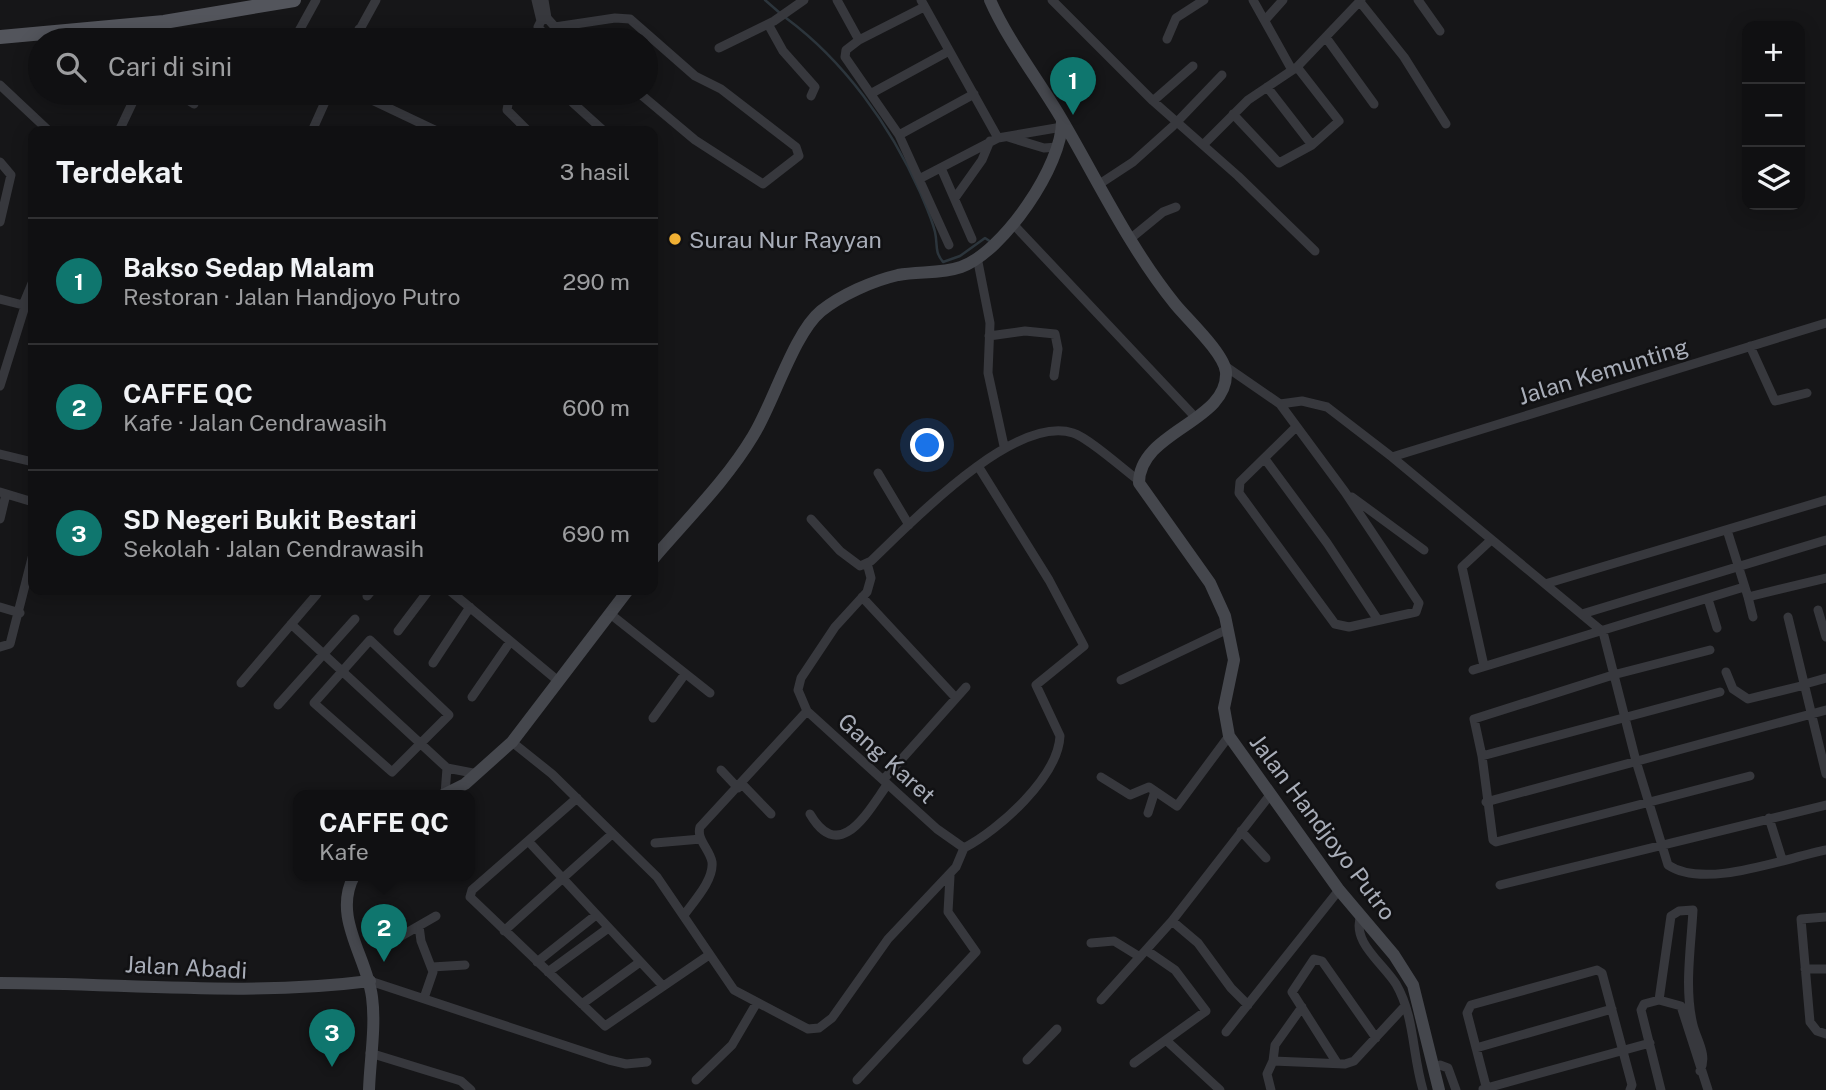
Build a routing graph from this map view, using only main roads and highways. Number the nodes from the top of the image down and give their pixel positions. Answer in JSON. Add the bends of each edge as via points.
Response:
{"nodes":[{"id":1,"x":294,"y":0,"type":"edge"},
{"id":2,"x":98,"y":28,"type":"edge"},
{"id":3,"x":28,"y":34,"type":"edge"},
{"id":4,"x":0,"y":37,"type":"edge"}],
"edges":[{"from":1,"to":2,"type":"main road"},
{"from":3,"to":4,"type":"main road"}]}
